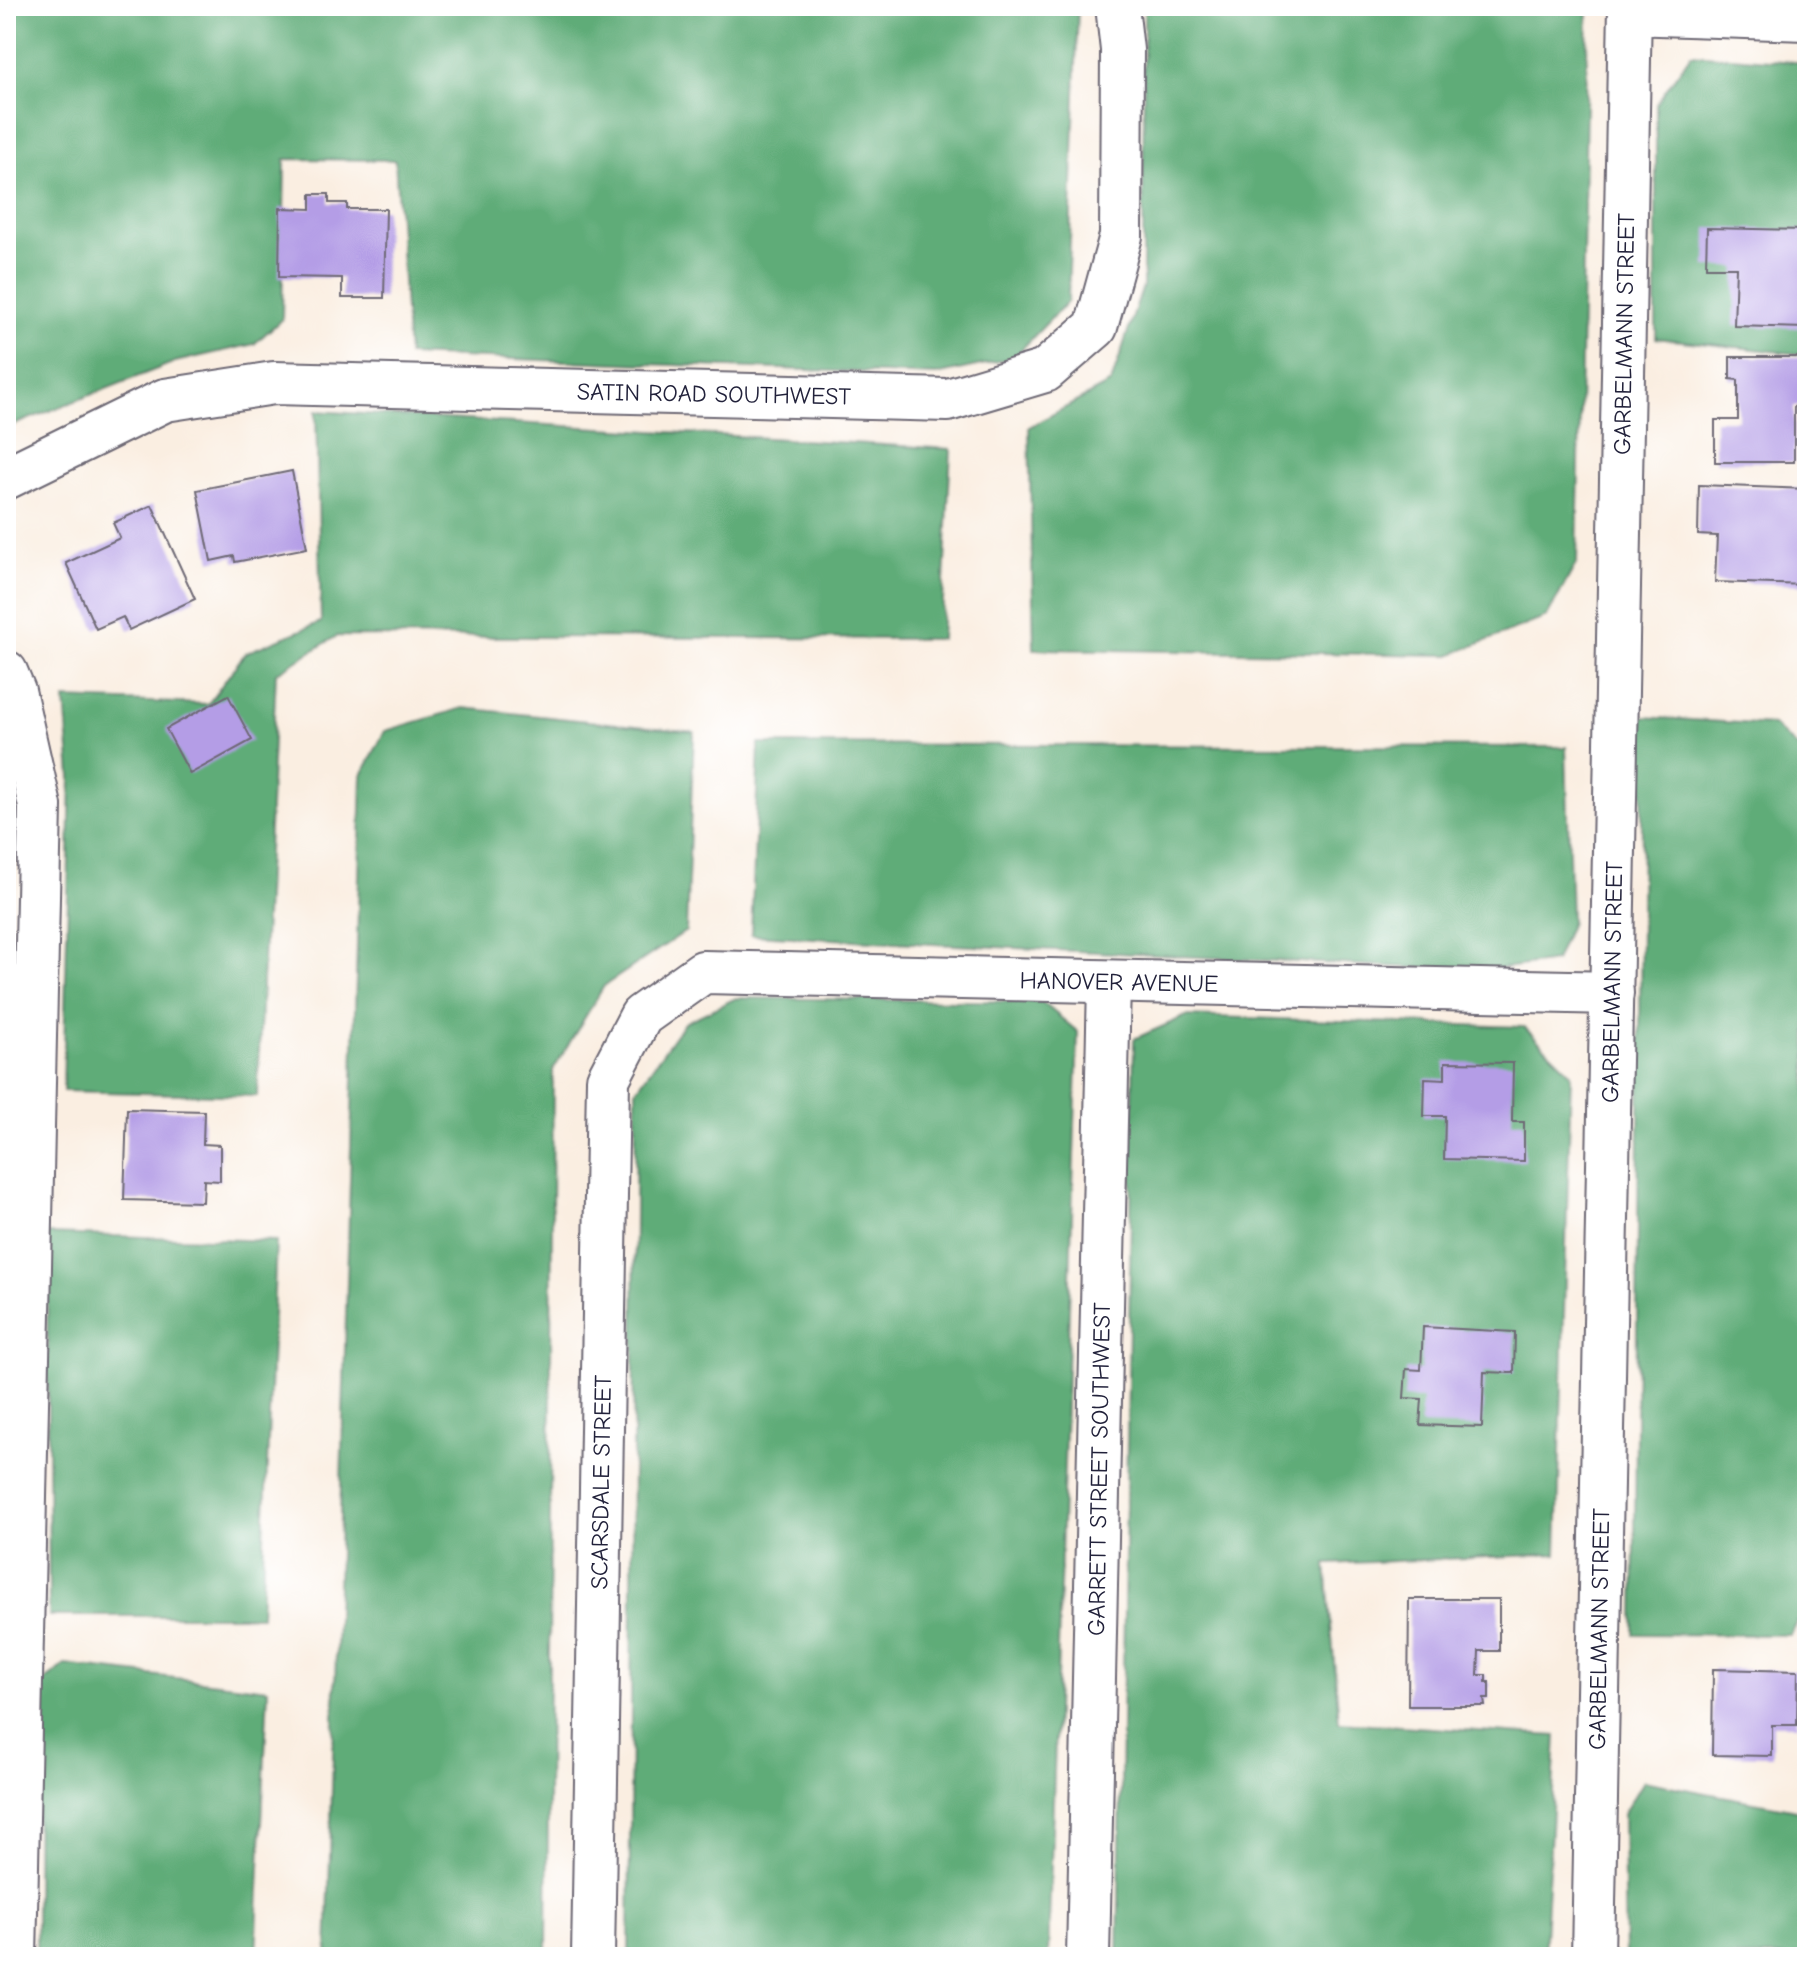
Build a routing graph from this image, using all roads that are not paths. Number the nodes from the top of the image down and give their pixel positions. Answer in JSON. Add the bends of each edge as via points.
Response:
{"nodes":[{"id":1,"x":1117,"y":6,"type":"edge"},
{"id":2,"x":1630,"y":10,"type":"edge"},
{"id":3,"x":1807,"y":19,"type":"edge"},
{"id":4,"x":6,"y":478,"type":"edge"},
{"id":5,"x":6,"y":672,"type":"edge"},
{"id":6,"x":1109,"y":982,"type":"junction"},
{"id":7,"x":1612,"y":993,"type":"junction"},
{"id":8,"x":641,"y":1016,"type":"joint"},
{"id":9,"x":20,"y":1120,"type":"edge"},
{"id":10,"x":13,"y":1616,"type":"edge"},
{"id":11,"x":15,"y":1957,"type":"edge"},
{"id":12,"x":593,"y":1957,"type":"edge"},
{"id":13,"x":1088,"y":1957,"type":"edge"},
{"id":14,"x":1593,"y":1957,"type":"edge"}],
"edges":[{"from":1,"to":4,"type":"street","name":"SATIN ROAD SOUTHWEST","via":[[1122,50],[1121,236],[1096,327],[1045,371],[948,400],[274,383],[165,400]]},
{"from":2,"to":3,"type":"street"},
{"from":2,"to":7,"type":"street","name":"GARBELMANN STREET"},
{"from":5,"to":9,"type":"street","via":[[40,806]]},
{"from":6,"to":7,"type":"street","name":"HANOVER AVENUE"},
{"from":6,"to":8,"type":"street","name":"HANOVER AVENUE","via":[[703,972]]},
{"from":6,"to":13,"type":"street","name":"GARRETT STREET SOUTHWEST"},
{"from":7,"to":14,"type":"street","name":"GARBELMANN STREET"},
{"from":8,"to":12,"type":"street","name":"SCARSDALE STREET","via":[[608,1079]]},
{"from":9,"to":10,"type":"street"},
{"from":10,"to":11,"type":"street"}]}
